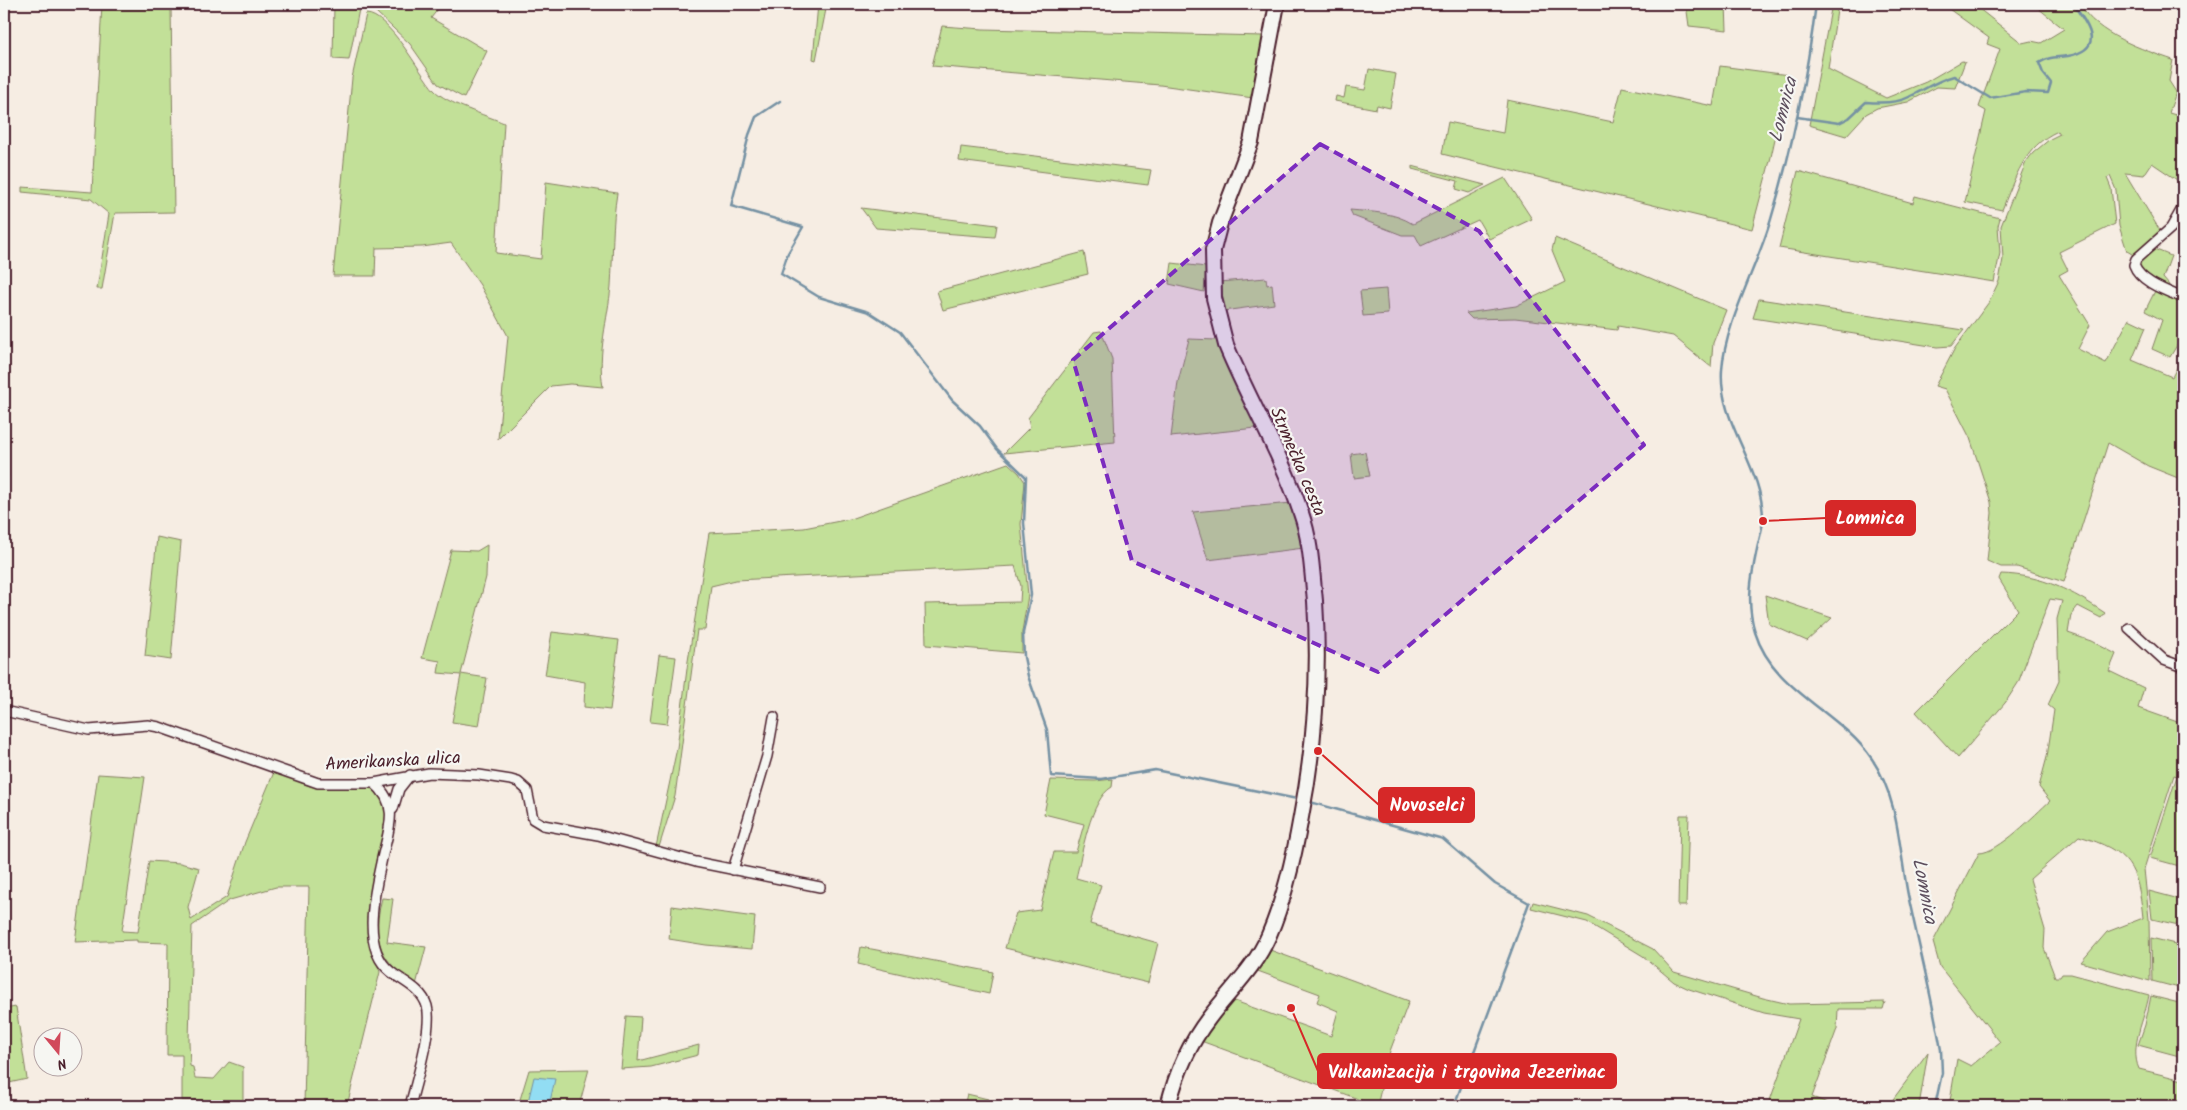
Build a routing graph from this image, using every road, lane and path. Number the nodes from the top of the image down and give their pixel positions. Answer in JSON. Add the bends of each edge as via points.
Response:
{"nodes":[{"id":1,"x":1277,"y":4,"type":"edge"},
{"id":2,"x":2183,"y":207,"type":"edge"},
{"id":3,"x":2183,"y":298,"type":"edge"},
{"id":4,"x":2129,"y":628,"type":"dead end"},
{"id":5,"x":2183,"y":667,"type":"edge"},
{"id":6,"x":4,"y":711,"type":"edge"},
{"id":7,"x":774,"y":717,"type":"dead end"},
{"id":8,"x":410,"y":775,"type":"junction"},
{"id":9,"x":374,"y":783,"type":"junction"},
{"id":10,"x":392,"y":812,"type":"junction"},
{"id":11,"x":733,"y":870,"type":"junction"},
{"id":12,"x":820,"y":887,"type":"dead end"},
{"id":13,"x":410,"y":1106,"type":"edge"},
{"id":14,"x":1168,"y":1106,"type":"edge"}],
"edges":[{"from":1,"to":14,"type":"street","name":"Strmečka cesta","via":[[1251,142],[1216,237],[1212,258],[1213,281],[1226,345],[1293,493],[1307,533],[1318,655],[1314,737],[1295,852],[1268,936],[1255,962],[1193,1041]]},
{"from":2,"to":3,"type":"street","via":[[2170,228],[2136,259],[2134,265],[2150,282]]},
{"from":4,"to":5,"type":"street","via":[[2164,660]]},
{"from":6,"to":9,"type":"street","name":"Amerikanska ulica","via":[[89,730],[159,727],[309,781]]},
{"from":7,"to":11,"type":"street","via":[[767,756]]},
{"from":8,"to":9,"type":"street","name":"Amerikanska ulica"},
{"from":8,"to":10,"type":"street","via":[[399,789]]},
{"from":8,"to":11,"type":"street","name":"Amerikanska ulica","via":[[479,775],[518,782],[527,790],[533,819],[543,825],[598,835]]},
{"from":9,"to":10,"type":"street","via":[[388,798]]},
{"from":10,"to":13,"type":"street","via":[[375,895],[373,932],[378,953],[389,971],[422,995],[427,1007],[428,1023]]},
{"from":11,"to":12,"type":"street","name":"Amerikanska ulica"}]}
